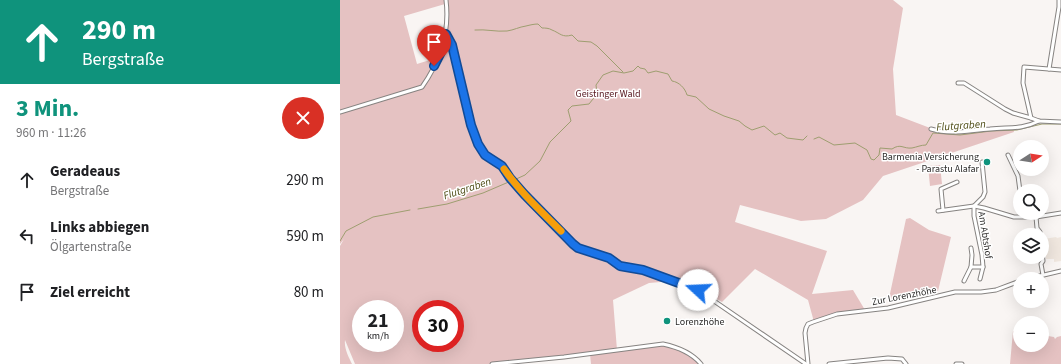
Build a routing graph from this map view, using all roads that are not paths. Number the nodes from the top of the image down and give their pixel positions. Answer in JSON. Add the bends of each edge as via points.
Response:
{"nodes":[{"id":1,"x":446,"y":0,"type":"edge"},
{"id":2,"x":1059,"y":0,"type":"edge"},
{"id":3,"x":1060,"y":7,"type":"edge"},
{"id":4,"x":446,"y":34,"type":"junction"},
{"id":5,"x":1049,"y":69,"type":"junction"},
{"id":6,"x":1061,"y":70,"type":"edge"},
{"id":7,"x":958,"y":83,"type":"dead end"},
{"id":8,"x":340,"y":112,"type":"edge"},
{"id":9,"x":1031,"y":118,"type":"junction"},
{"id":10,"x":1039,"y":121,"type":"junction"},
{"id":11,"x":1061,"y":122,"type":"edge"},
{"id":12,"x":931,"y":129,"type":"dead end"},
{"id":13,"x":1008,"y":156,"type":"dead end"},
{"id":14,"x":982,"y":162,"type":"dead end"},
{"id":15,"x":957,"y":182,"type":"dead end"},
{"id":16,"x":1019,"y":184,"type":"edge"},
{"id":17,"x":974,"y":206,"type":"junction"},
{"id":18,"x":943,"y":210,"type":"junction"},
{"id":19,"x":938,"y":211,"type":"dead end"},
{"id":20,"x":1061,"y":213,"type":"edge"},
{"id":21,"x":1049,"y":214,"type":"edge"},
{"id":22,"x":1013,"y":217,"type":"edge"},
{"id":23,"x":971,"y":248,"type":"dead end"},
{"id":24,"x":971,"y":267,"type":"junction"},
{"id":25,"x":983,"y":267,"type":"junction"},
{"id":26,"x":1061,"y":271,"type":"edge"},
{"id":27,"x":1049,"y":274,"type":"edge"},
{"id":28,"x":980,"y":279,"type":"dead end"},
{"id":29,"x":964,"y":281,"type":"dead end"},
{"id":30,"x":1013,"y":284,"type":"edge"},
{"id":31,"x":847,"y":363,"type":"edge"},
{"id":32,"x":492,"y":364,"type":"edge"},
{"id":33,"x":702,"y":364,"type":"edge"},
{"id":34,"x":807,"y":364,"type":"edge"},
{"id":35,"x":829,"y":364,"type":"edge"},
{"id":36,"x":906,"y":364,"type":"edge"},
{"id":37,"x":956,"y":364,"type":"edge"},
{"id":38,"x":962,"y":364,"type":"edge"}],
"edges":[{"from":1,"to":4,"type":"street"},
{"from":2,"to":3,"type":"street"},
{"from":3,"to":5,"type":"street"},
{"from":4,"to":8,"type":"street","via":[[441,52],[422,87]]},
{"from":4,"to":34,"type":"street","via":[[452,45],[478,144],[485,155],[502,166],[524,194],[578,248],[609,258],[620,266],[643,270],[698,290]]},
{"from":5,"to":6,"type":"street"},
{"from":5,"to":9,"type":"street","via":[[1024,67],[1023,82]]},
{"from":7,"to":9,"type":"street","via":[[964,83],[1013,113]]},
{"from":9,"to":10,"type":"street"},
{"from":10,"to":11,"type":"street"},
{"from":10,"to":12,"type":"street","via":[[1014,128],[956,132]]},
{"from":13,"to":16,"type":"street"},
{"from":14,"to":17,"type":"street","name":"Am Abtshof","via":[[985,192]]},
{"from":15,"to":18,"type":"street","via":[[941,189]]},
{"from":17,"to":18,"type":"street","name":"Am Abtshof"},
{"from":17,"to":22,"type":"street","name":"Am Abtshof"},
{"from":17,"to":25,"type":"street","name":"Am Abtshof"},
{"from":18,"to":19,"type":"street","name":"Am Abtshof"},
{"from":20,"to":21,"type":"street","name":"Am Abtshof"},
{"from":23,"to":24,"type":"street","name":"Am Abtshof"},
{"from":24,"to":25,"type":"street","name":"Am Abtshof"},
{"from":24,"to":29,"type":"street","name":"Am Abtshof"},
{"from":25,"to":28,"type":"street","name":"Am Abtshof"},
{"from":26,"to":27,"type":"street"},
{"from":30,"to":34,"type":"street","name":"Zur Lorenzhöhe","via":[[996,290],[955,292],[888,308],[837,314],[813,322],[808,324],[805,334]]},
{"from":31,"to":35,"type":"street"},
{"from":31,"to":36,"type":"street","via":[[888,358],[902,359]]},
{"from":32,"to":33,"type":"street","via":[[663,344],[682,350]]},
{"from":37,"to":38,"type":"street"}]}
